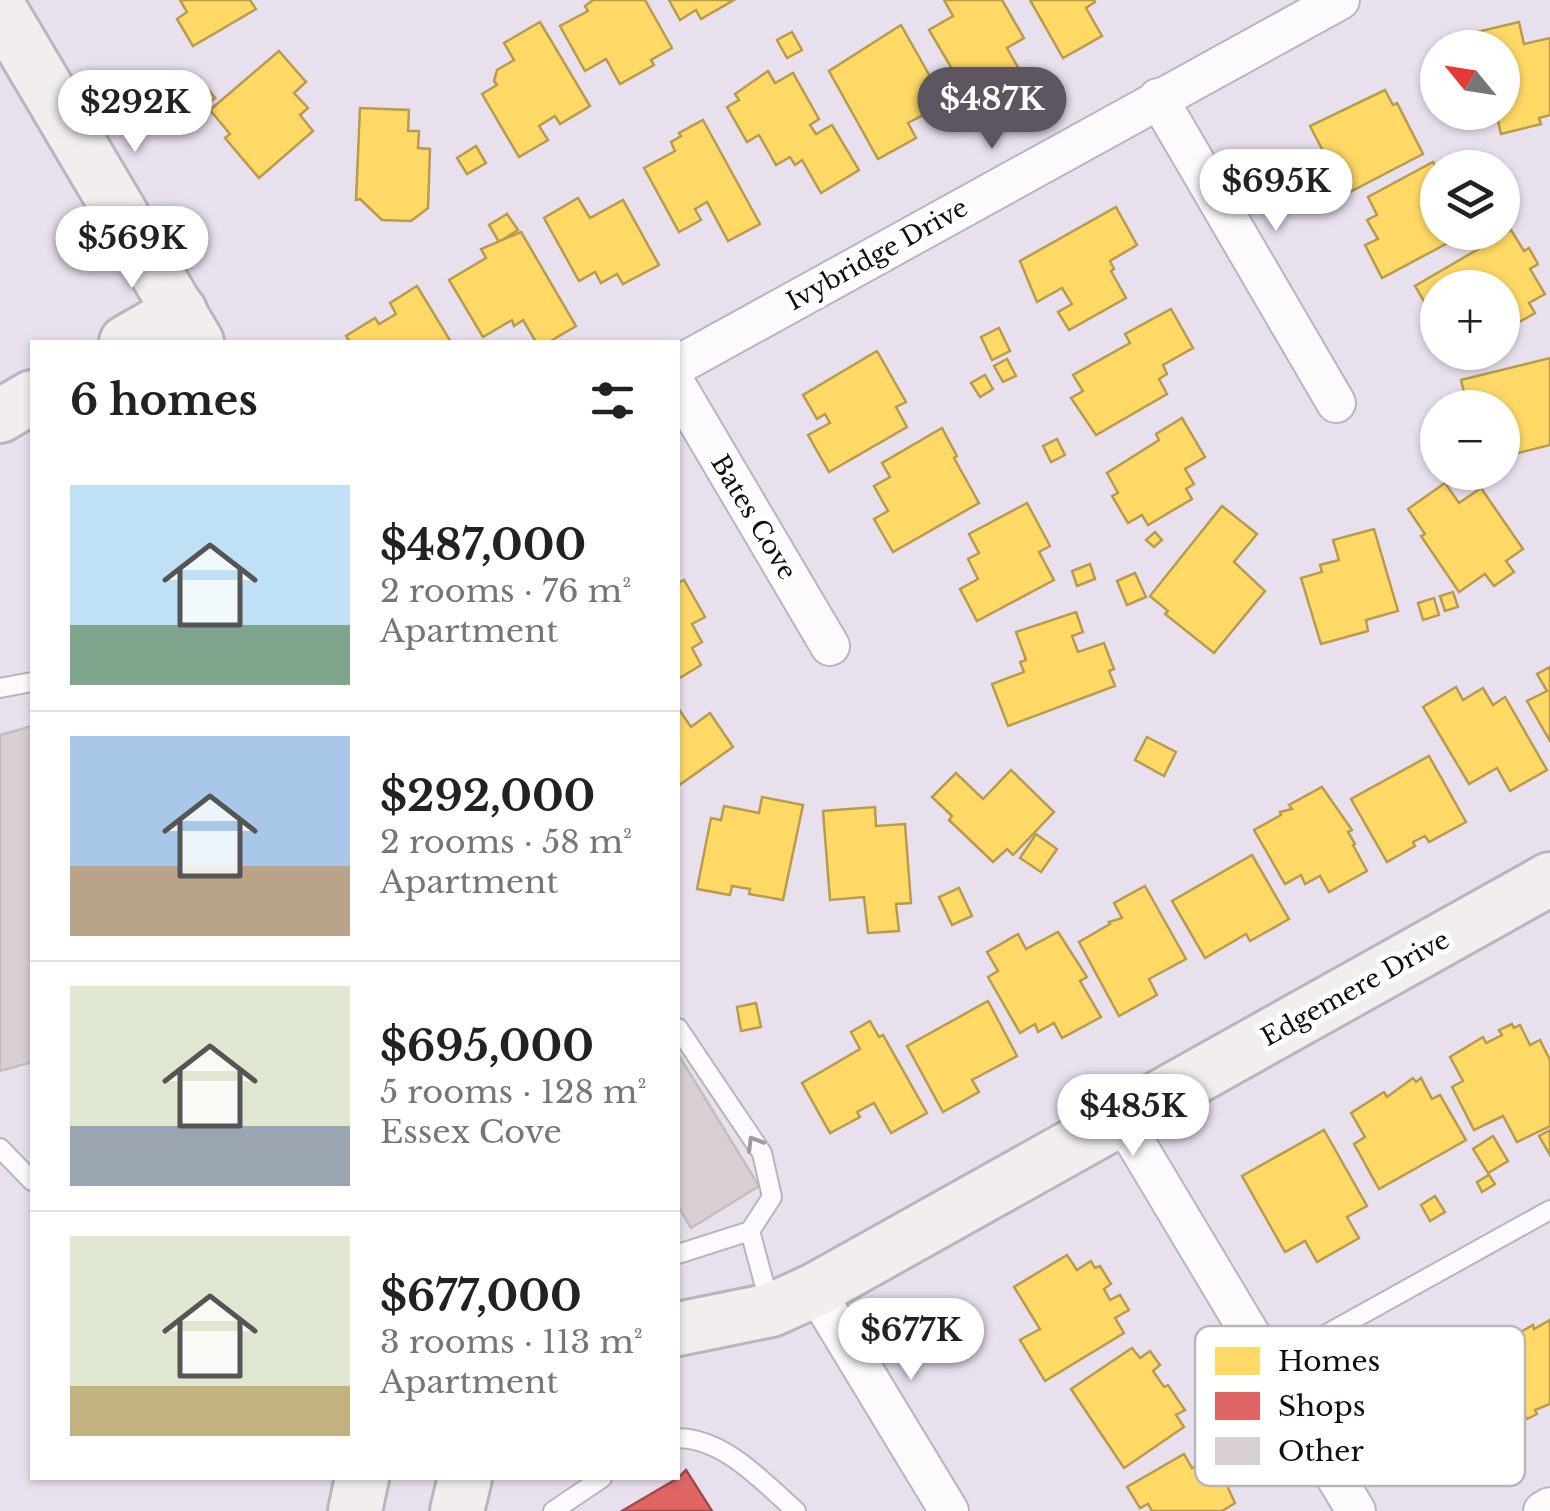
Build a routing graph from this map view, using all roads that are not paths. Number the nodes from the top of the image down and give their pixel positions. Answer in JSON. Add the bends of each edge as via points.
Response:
{"nodes":[{"id":1,"x":1340,"y":0,"type":"edge"},
{"id":2,"x":0,"y":9,"type":"edge"},
{"id":3,"x":1158,"y":98,"type":"junction"},
{"id":4,"x":188,"y":327,"type":"edge"},
{"id":5,"x":134,"y":340,"type":"edge"},
{"id":6,"x":680,"y":364,"type":"edge"},
{"id":7,"x":680,"y":391,"type":"edge"},
{"id":8,"x":30,"y":398,"type":"edge"},
{"id":9,"x":1336,"y":403,"type":"dead end"},
{"id":10,"x":0,"y":416,"type":"edge"},
{"id":11,"x":830,"y":646,"type":"dead end"},
{"id":12,"x":30,"y":682,"type":"edge"},
{"id":13,"x":0,"y":688,"type":"edge"},
{"id":14,"x":1550,"y":879,"type":"edge"},
{"id":15,"x":680,"y":1031,"type":"edge"},
{"id":16,"x":1121,"y":1118,"type":"junction"},
{"id":17,"x":0,"y":1148,"type":"edge"},
{"id":18,"x":30,"y":1179,"type":"edge"},
{"id":19,"x":1550,"y":1210,"type":"edge"},
{"id":20,"x":750,"y":1230,"type":"junction"},
{"id":21,"x":680,"y":1253,"type":"edge"},
{"id":22,"x":793,"y":1300,"type":"junction"},
{"id":23,"x":1246,"y":1326,"type":"edge"},
{"id":24,"x":1342,"y":1326,"type":"edge"},
{"id":25,"x":680,"y":1328,"type":"edge"},
{"id":26,"x":680,"y":1438,"type":"edge"},
{"id":27,"x":362,"y":1480,"type":"edge"},
{"id":28,"x":465,"y":1480,"type":"edge"},
{"id":29,"x":599,"y":1480,"type":"edge"},
{"id":30,"x":1341,"y":1486,"type":"edge"},
{"id":31,"x":1550,"y":1507,"type":"edge"},
{"id":32,"x":355,"y":1511,"type":"edge"},
{"id":33,"x":457,"y":1511,"type":"edge"},
{"id":34,"x":553,"y":1511,"type":"edge"},
{"id":35,"x":796,"y":1511,"type":"edge"},
{"id":36,"x":949,"y":1511,"type":"edge"},
{"id":37,"x":1356,"y":1511,"type":"edge"},
{"id":38,"x":1543,"y":1511,"type":"edge"}],
"edges":[{"from":1,"to":3,"type":"street","name":"Ivybridge Drive"},
{"from":2,"to":4,"type":"street"},
{"from":3,"to":6,"type":"street","name":"Ivybridge Drive"},
{"from":3,"to":9,"type":"street"},
{"from":4,"to":5,"type":"street"},
{"from":7,"to":11,"type":"street","name":"Bates Cove"},
{"from":8,"to":10,"type":"street"},
{"from":12,"to":13,"type":"lane"},
{"from":14,"to":16,"type":"street","name":"Edgemere Drive"},
{"from":20,"to":15,"type":"lane","one_way":true,"via":[[772,1197],[762,1153]]},
{"from":16,"to":22,"type":"street","name":"Edgemere Drive"},
{"from":16,"to":23,"type":"street"},
{"from":17,"to":18,"type":"lane"},
{"from":19,"to":24,"type":"lane"},
{"from":20,"to":21,"type":"lane"},
{"from":20,"to":22,"type":"lane"},
{"from":22,"to":25,"type":"street","name":"Edgemere Drive"},
{"from":22,"to":36,"type":"street"},
{"from":26,"to":35,"type":"lane","via":[[696,1438],[742,1463]]},
{"from":27,"to":32,"type":"street"},
{"from":28,"to":33,"type":"street"},
{"from":29,"to":34,"type":"lane"},
{"from":30,"to":37,"type":"street"},
{"from":31,"to":38,"type":"street"}]}
